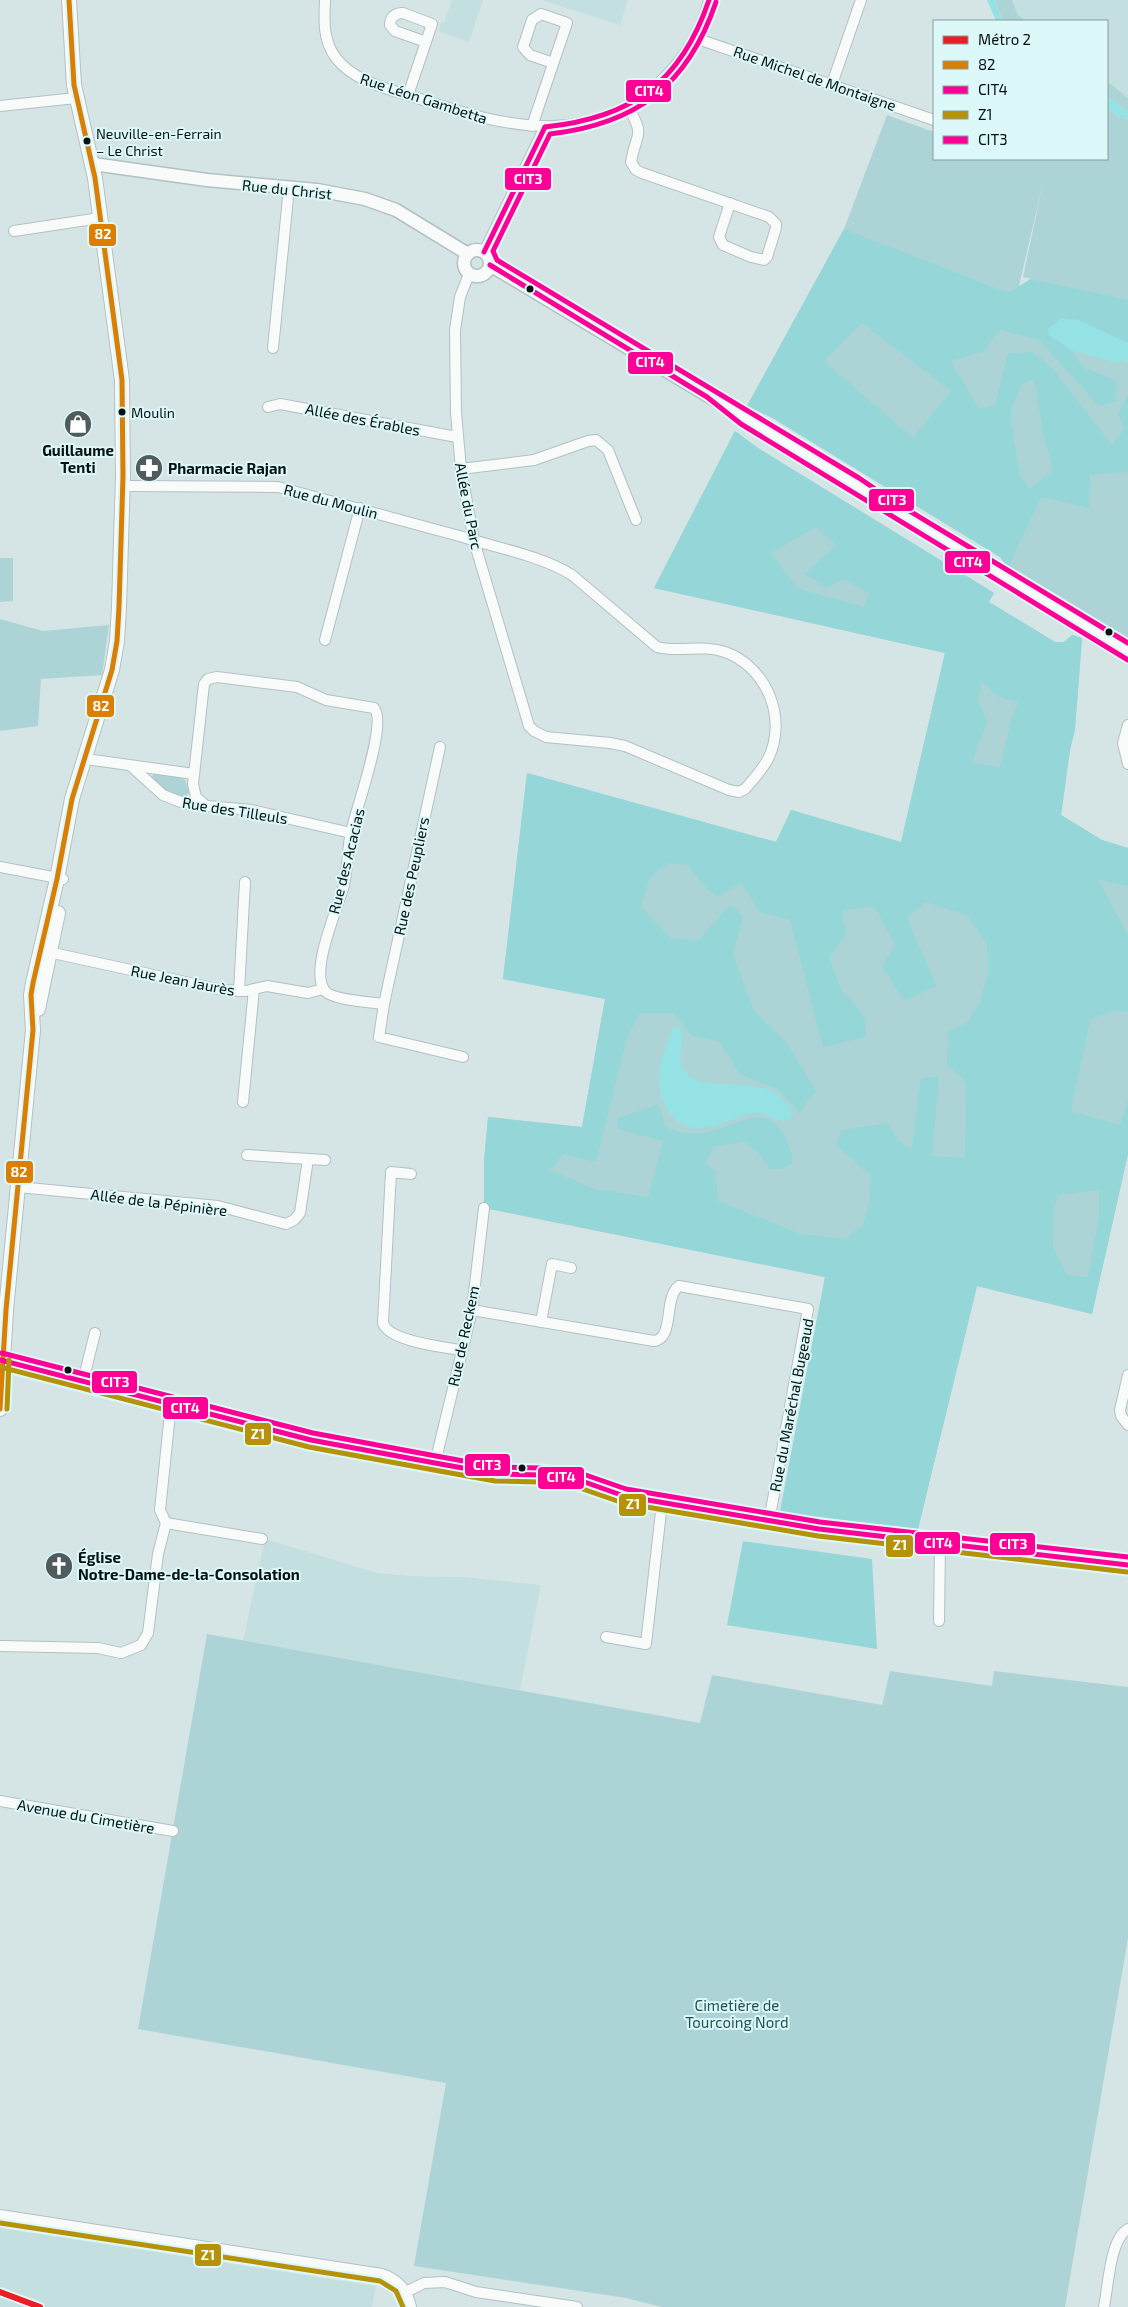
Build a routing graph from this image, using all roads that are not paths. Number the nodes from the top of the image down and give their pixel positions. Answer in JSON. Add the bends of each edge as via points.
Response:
{"nodes":[{"id":1,"x":69,"y":0,"type":"edge"},
{"id":2,"x":324,"y":0,"type":"edge"},
{"id":3,"x":709,"y":0,"type":"edge"},
{"id":4,"x":861,"y":0,"type":"edge"},
{"id":5,"x":695,"y":38,"type":"junction"},
{"id":6,"x":426,"y":42,"type":"dead end"},
{"id":7,"x":553,"y":63,"type":"junction"},
{"id":8,"x":832,"y":84,"type":"junction"},
{"id":9,"x":408,"y":95,"type":"junction"},
{"id":10,"x":76,"y":98,"type":"junction"},
{"id":11,"x":0,"y":106,"type":"edge"},
{"id":12,"x":628,"y":106,"type":"junction"},
{"id":13,"x":933,"y":120,"type":"edge"},
{"id":14,"x":532,"y":126,"type":"junction"},
{"id":15,"x":545,"y":127,"type":"junction"},
{"id":16,"x":93,"y":164,"type":"junction"},
{"id":17,"x":289,"y":188,"type":"junction"},
{"id":18,"x":730,"y":203,"type":"junction"},
{"id":19,"x":100,"y":218,"type":"junction"},
{"id":20,"x":14,"y":231,"type":"dead end"},
{"id":21,"x":484,"y":252,"type":"junction"},
{"id":22,"x":468,"y":254,"type":"junction"},
{"id":23,"x":490,"y":265,"type":"junction"},
{"id":24,"x":469,"y":274,"type":"junction"},
{"id":25,"x":273,"y":348,"type":"dead end"},
{"id":26,"x":707,"y":397,"type":"junction"},
{"id":27,"x":268,"y":407,"type":"dead end"},
{"id":28,"x":457,"y":437,"type":"junction"},
{"id":29,"x":461,"y":468,"type":"junction"},
{"id":30,"x":123,"y":486,"type":"junction"},
{"id":31,"x":360,"y":508,"type":"junction"},
{"id":32,"x":636,"y":520,"type":"dead end"},
{"id":33,"x":474,"y":541,"type":"junction"},
{"id":34,"x":325,"y":640,"type":"dead end"},
{"id":35,"x":1128,"y":652,"type":"edge"},
{"id":36,"x":1128,"y":660,"type":"edge"},
{"id":37,"x":1128,"y":725,"type":"edge"},
{"id":38,"x":440,"y":748,"type":"dead end"},
{"id":39,"x":86,"y":760,"type":"junction"},
{"id":40,"x":1128,"y":764,"type":"edge"},
{"id":41,"x":130,"y":766,"type":"junction"},
{"id":42,"x":194,"y":774,"type":"junction"},
{"id":43,"x":745,"y":790,"type":"joint"},
{"id":44,"x":205,"y":805,"type":"junction"},
{"id":45,"x":351,"y":833,"type":"junction"},
{"id":46,"x":0,"y":867,"type":"edge"},
{"id":47,"x":60,"y":879,"type":"junction"},
{"id":48,"x":245,"y":882,"type":"dead end"},
{"id":49,"x":45,"y":951,"type":"junction"},
{"id":50,"x":254,"y":989,"type":"junction"},
{"id":51,"x":323,"y":990,"type":"junction"},
{"id":52,"x":239,"y":991,"type":"junction"},
{"id":53,"x":384,"y":1004,"type":"junction"},
{"id":54,"x":464,"y":1057,"type":"dead end"},
{"id":55,"x":243,"y":1102,"type":"dead end"},
{"id":56,"x":247,"y":1155,"type":"dead end"},
{"id":57,"x":308,"y":1159,"type":"junction"},
{"id":58,"x":325,"y":1160,"type":"dead end"},
{"id":59,"x":411,"y":1174,"type":"dead end"},
{"id":60,"x":18,"y":1187,"type":"junction"},
{"id":61,"x":484,"y":1208,"type":"dead end"},
{"id":62,"x":571,"y":1268,"type":"dead end"},
{"id":63,"x":472,"y":1310,"type":"junction"},
{"id":64,"x":541,"y":1322,"type":"junction"},
{"id":65,"x":95,"y":1333,"type":"dead end"},
{"id":66,"x":461,"y":1350,"type":"junction"},
{"id":67,"x":1,"y":1360,"type":"edge"},
{"id":68,"x":1128,"y":1374,"type":"edge"},
{"id":69,"x":83,"y":1381,"type":"junction"},
{"id":70,"x":171,"y":1404,"type":"junction"},
{"id":71,"x":0,"y":1409,"type":"edge"},
{"id":72,"x":1128,"y":1425,"type":"edge"},
{"id":73,"x":435,"y":1463,"type":"junction"},
{"id":74,"x":662,"y":1502,"type":"junction"},
{"id":75,"x":769,"y":1521,"type":"junction"},
{"id":76,"x":166,"y":1523,"type":"junction"},
{"id":77,"x":262,"y":1538,"type":"dead end"},
{"id":78,"x":940,"y":1543,"type":"junction"},
{"id":79,"x":1128,"y":1565,"type":"edge"},
{"id":80,"x":939,"y":1621,"type":"dead end"},
{"id":81,"x":606,"y":1637,"type":"dead end"},
{"id":82,"x":0,"y":1646,"type":"edge"},
{"id":83,"x":0,"y":1801,"type":"edge"},
{"id":84,"x":173,"y":1831,"type":"dead end"},
{"id":85,"x":0,"y":2215,"type":"edge"},
{"id":86,"x":1128,"y":2229,"type":"edge"},
{"id":87,"x":406,"y":2292,"type":"junction"},
{"id":88,"x":412,"y":2307,"type":"edge"},
{"id":89,"x":577,"y":2307,"type":"edge"},
{"id":90,"x":1104,"y":2307,"type":"edge"}],
"edges":[{"from":1,"to":10,"type":"main road"},
{"from":2,"to":9,"type":"street","name":"Rue Léon Gambetta","via":[[326,36],[342,65],[360,78]]},
{"from":3,"to":5,"type":"street","name":"Rue Léon Gambetta"},
{"from":4,"to":8,"type":"street"},
{"from":5,"to":8,"type":"street","name":"Rue Michel de Montaigne"},
{"from":5,"to":12,"type":"street","name":"Rue Léon Gambetta","via":[[669,73]]},
{"from":6,"to":9,"type":"street"},
{"from":7,"to":7,"type":"street","via":[[530,55],[523,47],[532,20],[541,14],[567,23]]},
{"from":7,"to":14,"type":"street"},
{"from":8,"to":13,"type":"street","name":"Rue Michel de Montaigne"},
{"from":9,"to":14,"type":"street","name":"Rue Léon Gambetta","via":[[477,118]]},
{"from":10,"to":11,"type":"street"},
{"from":10,"to":16,"type":"main road"},
{"from":12,"to":15,"type":"street","name":"Rue Léon Gambetta","via":[[589,122]]},
{"from":12,"to":18,"type":"street","via":[[639,135],[631,162],[636,170]]},
{"from":14,"to":15,"type":"street","name":"Rue Léon Gambetta"},
{"from":15,"to":21,"type":"street"},
{"from":16,"to":17,"type":"street","name":"Rue du Christ"},
{"from":16,"to":19,"type":"main road"},
{"from":17,"to":22,"type":"street","name":"Rue du Christ","via":[[375,201]]},
{"from":17,"to":25,"type":"street"},
{"from":18,"to":18,"type":"street","via":[[720,237],[722,245],[764,260],[775,235],[776,224],[769,217]]},
{"from":19,"to":20,"type":"street"},
{"from":19,"to":30,"type":"main road","via":[[122,380]]},
{"from":21,"to":22,"type":"street","via":[[476,250]]},
{"from":21,"to":23,"type":"street"},
{"from":22,"to":24,"type":"street","via":[[464,264]]},
{"from":23,"to":24,"type":"street","via":[[482,275]]},
{"from":23,"to":26,"type":"street"},
{"from":24,"to":28,"type":"street","name":"Allée du Parc","via":[[460,297],[455,330]]},
{"from":26,"to":35,"type":"street"},
{"from":26,"to":36,"type":"street","via":[[741,424]]},
{"from":27,"to":28,"type":"street","name":"Allée des Érables","via":[[285,405]]},
{"from":28,"to":29,"type":"street","name":"Allée du Parc"},
{"from":29,"to":32,"type":"street","via":[[534,460],[596,440],[608,450]]},
{"from":29,"to":33,"type":"street","name":"Allée du Parc"},
{"from":30,"to":31,"type":"street","name":"Rue du Moulin","via":[[278,487]]},
{"from":30,"to":39,"type":"main road","via":[[115,655]]},
{"from":31,"to":33,"type":"street","name":"Rue du Moulin"},
{"from":31,"to":34,"type":"street"},
{"from":33,"to":43,"type":"street","name":"Allée du Parc","via":[[524,715],[534,731],[546,737],[617,744],[730,790]]},
{"from":33,"to":43,"type":"street","name":"Rue du Moulin","via":[[553,564],[572,575],[656,648],[715,649],[732,655],[754,672],[772,700],[775,734],[768,758]]},
{"from":37,"to":40,"type":"street","via":[[1124,743]]},
{"from":38,"to":53,"type":"street","name":"Rue des Peupliers"},
{"from":39,"to":41,"type":"street","name":"Rue des Tilleuls"},
{"from":39,"to":47,"type":"main road","via":[[80,805]]},
{"from":41,"to":42,"type":"street","name":"Rue des Tilleuls"},
{"from":41,"to":44,"type":"street","name":"Rue des Tilleuls","via":[[167,797],[186,804]]},
{"from":42,"to":44,"type":"street","via":[[193,793]]},
{"from":42,"to":45,"type":"street","name":"Rue des Acacias","via":[[204,684],[211,677],[297,687],[326,700],[370,706],[378,716],[371,762]]},
{"from":44,"to":45,"type":"street","name":"Rue des Tilleuls","via":[[251,810]]},
{"from":45,"to":51,"type":"street","name":"Rue des Acacias","via":[[344,883],[323,956],[320,978]]},
{"from":46,"to":47,"type":"street"},
{"from":47,"to":49,"type":"main road"},
{"from":48,"to":52,"type":"street"},
{"from":49,"to":52,"type":"street","name":"Rue Jean Jaurès"},
{"from":49,"to":60,"type":"main road","via":[[33,1030]]},
{"from":50,"to":51,"type":"street","name":"Rue Jean Jaurès","via":[[273,986],[308,993]]},
{"from":50,"to":52,"type":"street","name":"Rue Jean Jaurès"},
{"from":50,"to":55,"type":"street"},
{"from":51,"to":53,"type":"street","name":"Rue Jean Jaurès","via":[[332,996]]},
{"from":53,"to":54,"type":"street","via":[[379,1037]]},
{"from":56,"to":57,"type":"street"},
{"from":57,"to":58,"type":"street"},
{"from":57,"to":60,"type":"street","name":"Allée de la Pépinière","via":[[302,1208],[294,1220],[286,1224],[212,1206]]},
{"from":59,"to":66,"type":"street","via":[[391,1172],[383,1323],[387,1331],[398,1336]]},
{"from":60,"to":67,"type":"main road"},
{"from":61,"to":63,"type":"street","name":"Rue de Reckem"},
{"from":62,"to":64,"type":"street","via":[[552,1264]]},
{"from":63,"to":64,"type":"street","name":"Rue du Maréchal Bugeaud"},
{"from":63,"to":66,"type":"street","name":"Rue de Reckem"},
{"from":64,"to":75,"type":"street","name":"Rue du Maréchal Bugeaud","via":[[657,1341],[665,1332],[674,1292],[681,1286],[808,1309]]},
{"from":65,"to":69,"type":"street"},
{"from":66,"to":73,"type":"street","name":"Rue de Reckem"},
{"from":67,"to":69,"type":"main road"},
{"from":67,"to":71,"type":"main road"},
{"from":68,"to":72,"type":"street","via":[[1120,1410]]},
{"from":69,"to":70,"type":"main road"},
{"from":70,"to":73,"type":"main road","via":[[311,1440]]},
{"from":70,"to":76,"type":"street","via":[[160,1510]]},
{"from":73,"to":74,"type":"main road","via":[[496,1474],[580,1480],[624,1496]]},
{"from":74,"to":75,"type":"main road"},
{"from":74,"to":81,"type":"street","via":[[646,1644]]},
{"from":75,"to":78,"type":"main road"},
{"from":76,"to":77,"type":"street"},
{"from":76,"to":82,"type":"street","via":[[158,1549],[148,1633],[141,1645],[121,1653],[98,1648]]},
{"from":78,"to":79,"type":"main road"},
{"from":78,"to":80,"type":"street"},
{"from":83,"to":84,"type":"street","name":"Avenue du Cimetière"},
{"from":85,"to":87,"type":"street","via":[[382,2274],[399,2282]]},
{"from":86,"to":90,"type":"street","via":[[1120,2234],[1115,2245]]},
{"from":87,"to":88,"type":"street"},
{"from":87,"to":89,"type":"street","via":[[424,2283],[445,2282],[476,2292]]}]}
